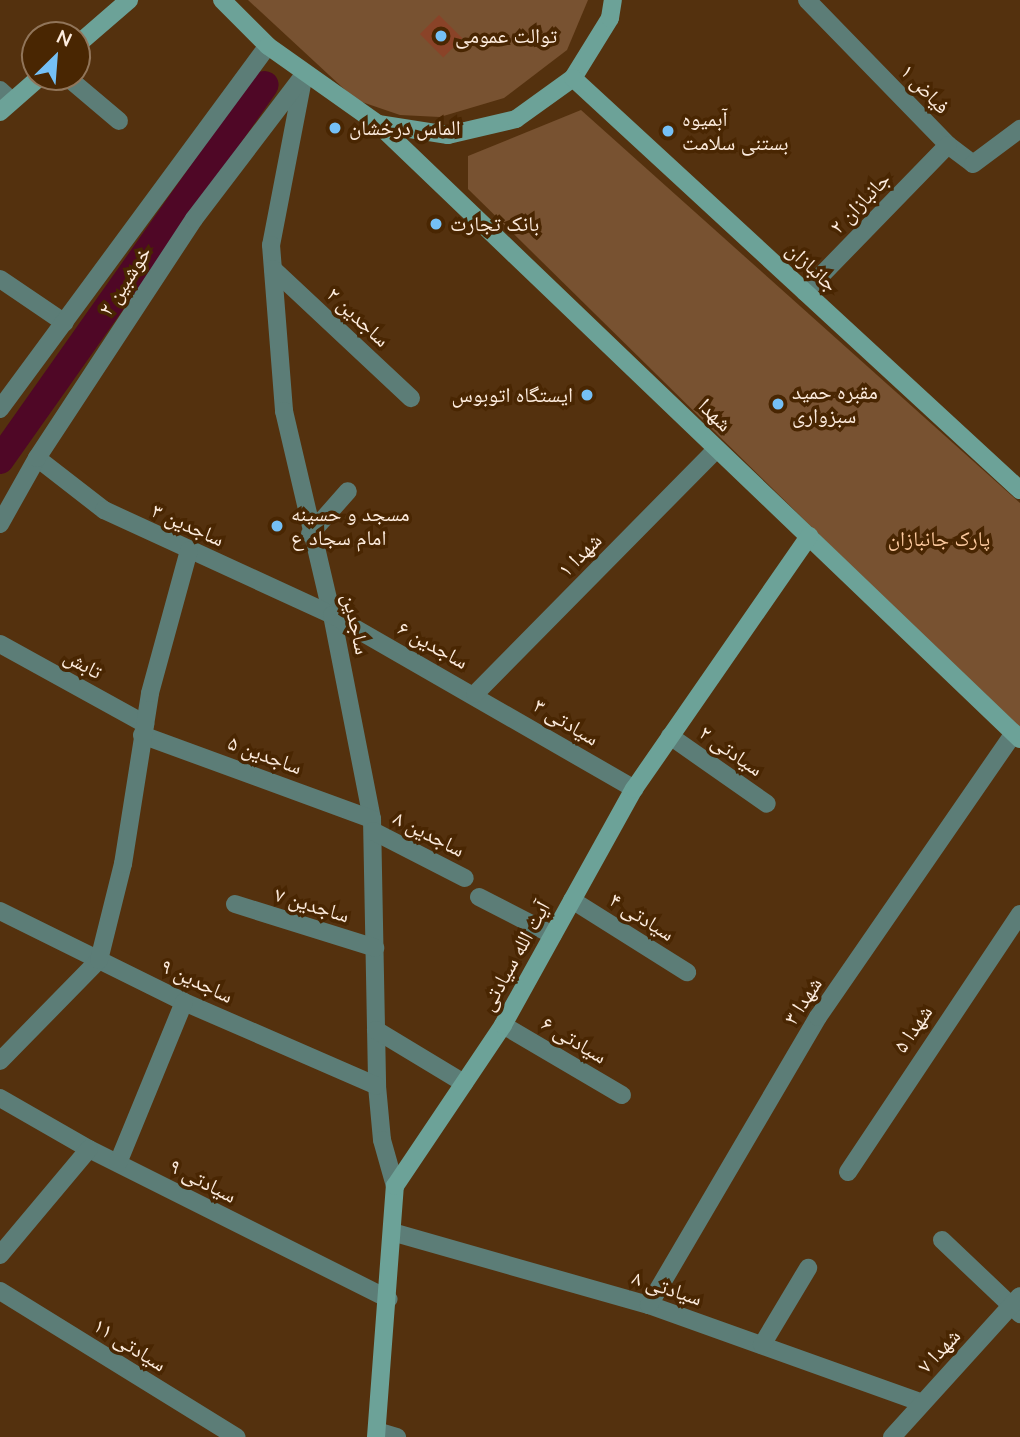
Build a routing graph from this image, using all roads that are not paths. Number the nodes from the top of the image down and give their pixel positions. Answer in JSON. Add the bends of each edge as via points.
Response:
{"nodes":[{"id":1,"x":129,"y":0,"type":"edge"},
{"id":2,"x":222,"y":0,"type":"edge"},
{"id":3,"x":613,"y":0,"type":"edge"},
{"id":4,"x":807,"y":0,"type":"edge"},
{"id":5,"x":91,"y":33,"type":"edge"},
{"id":6,"x":268,"y":46,"type":"junction"},
{"id":7,"x":304,"y":74,"type":"junction"},
{"id":8,"x":573,"y":78,"type":"junction"},
{"id":9,"x":21,"y":90,"type":"edge"},
{"id":10,"x":84,"y":91,"type":"edge"},
{"id":11,"x":4,"y":101,"type":"edge"},
{"id":12,"x":119,"y":121,"type":"dead end"},
{"id":13,"x":378,"y":124,"type":"junction"},
{"id":14,"x":1020,"y":129,"type":"edge"},
{"id":15,"x":948,"y":145,"type":"junction"},
{"id":16,"x":273,"y":269,"type":"junction"},
{"id":17,"x":0,"y":279,"type":"edge"},
{"id":18,"x":805,"y":292,"type":"junction"},
{"id":19,"x":65,"y":323,"type":"junction"},
{"id":20,"x":411,"y":398,"type":"dead end"},
{"id":21,"x":0,"y":409,"type":"edge"},
{"id":22,"x":717,"y":449,"type":"junction"},
{"id":23,"x":37,"y":458,"type":"junction"},
{"id":24,"x":348,"y":491,"type":"dead end"},
{"id":25,"x":1020,"y":491,"type":"edge"},
{"id":26,"x":0,"y":524,"type":"edge"},
{"id":27,"x":310,"y":534,"type":"junction"},
{"id":28,"x":808,"y":536,"type":"junction"},
{"id":29,"x":189,"y":550,"type":"junction"},
{"id":30,"x":332,"y":615,"type":"junction"},
{"id":31,"x":0,"y":644,"type":"edge"},
{"id":32,"x":475,"y":694,"type":"junction"},
{"id":33,"x":143,"y":729,"type":"junction"},
{"id":34,"x":670,"y":736,"type":"junction"},
{"id":35,"x":1017,"y":736,"type":"edge"},
{"id":36,"x":634,"y":789,"type":"junction"},
{"id":37,"x":767,"y":804,"type":"dead end"},
{"id":38,"x":373,"y":825,"type":"junction"},
{"id":39,"x":465,"y":878,"type":"dead end"},
{"id":40,"x":479,"y":897,"type":"dead end"},
{"id":41,"x":572,"y":900,"type":"junction"},
{"id":42,"x":235,"y":904,"type":"dead end"},
{"id":43,"x":0,"y":912,"type":"edge"},
{"id":44,"x":1020,"y":914,"type":"edge"},
{"id":45,"x":553,"y":935,"type":"junction"},
{"id":46,"x":375,"y":948,"type":"junction"},
{"id":47,"x":99,"y":960,"type":"junction"},
{"id":48,"x":687,"y":972,"type":"dead end"},
{"id":49,"x":184,"y":1002,"type":"junction"},
{"id":50,"x":503,"y":1025,"type":"junction"},
{"id":51,"x":376,"y":1030,"type":"junction"},
{"id":52,"x":7,"y":1044,"type":"edge"},
{"id":53,"x":0,"y":1061,"type":"edge"},
{"id":54,"x":464,"y":1083,"type":"junction"},
{"id":55,"x":377,"y":1086,"type":"junction"},
{"id":56,"x":622,"y":1096,"type":"dead end"},
{"id":57,"x":0,"y":1098,"type":"edge"},
{"id":58,"x":89,"y":1149,"type":"junction"},
{"id":59,"x":118,"y":1163,"type":"junction"},
{"id":60,"x":848,"y":1172,"type":"dead end"},
{"id":61,"x":395,"y":1186,"type":"junction"},
{"id":62,"x":392,"y":1232,"type":"junction"},
{"id":63,"x":942,"y":1240,"type":"dead end"},
{"id":64,"x":0,"y":1255,"type":"edge"},
{"id":65,"x":808,"y":1268,"type":"dead end"},
{"id":66,"x":0,"y":1291,"type":"edge"},
{"id":67,"x":388,"y":1299,"type":"junction"},
{"id":68,"x":649,"y":1305,"type":"junction"},
{"id":69,"x":1017,"y":1305,"type":"edge"},
{"id":70,"x":762,"y":1345,"type":"junction"},
{"id":71,"x":922,"y":1403,"type":"junction"},
{"id":72,"x":376,"y":1434,"type":"edge"},
{"id":73,"x":894,"y":1436,"type":"edge"},
{"id":74,"x":236,"y":1437,"type":"edge"},
{"id":75,"x":397,"y":1437,"type":"edge"}],
"edges":[{"from":1,"to":5,"type":"main road"},
{"from":2,"to":6,"type":"main road","name":"شهدا"},
{"from":3,"to":8,"type":"main road","via":[[610,18]]},
{"from":4,"to":15,"type":"street","name":"فیاض ۱"},
{"from":6,"to":7,"type":"main road","name":"شهدا"},
{"from":6,"to":19,"type":"street","name":"خوشبین ۲"},
{"from":7,"to":13,"type":"main road","name":"شهدا"},
{"from":7,"to":16,"type":"street","name":"ساجدین","via":[[271,244]]},
{"from":7,"to":23,"type":"street","name":"خوشبین ۲","via":[[194,219]]},
{"from":8,"to":13,"type":"main road","via":[[516,119],[448,135]]},
{"from":8,"to":18,"type":"main road","name":"جانبازان"},
{"from":9,"to":11,"type":"main road"},
{"from":10,"to":12,"type":"street"},
{"from":13,"to":22,"type":"main road","name":"شهدا"},
{"from":14,"to":15,"type":"street","name":"فیاض ۱","via":[[973,163]]},
{"from":15,"to":18,"type":"street","name":"جانبازان ۲"},
{"from":16,"to":20,"type":"street","name":"ساجدین ۲"},
{"from":16,"to":27,"type":"street","name":"ساجدین","via":[[284,411]]},
{"from":17,"to":19,"type":"street"},
{"from":18,"to":25,"type":"main road","name":"جانبازان"},
{"from":19,"to":21,"type":"street","name":"خوشبین ۲"},
{"from":22,"to":28,"type":"main road","name":"شهدا"},
{"from":22,"to":32,"type":"street","name":"شهدا ۱"},
{"from":23,"to":26,"type":"street","name":"خوشبین ۲"},
{"from":23,"to":29,"type":"street","name":"ساجدین ۳","via":[[104,510]]},
{"from":24,"to":27,"type":"street"},
{"from":27,"to":30,"type":"street","name":"ساجدین"},
{"from":28,"to":34,"type":"main road","name":"آیت الله سیادتی"},
{"from":28,"to":35,"type":"main road","name":"شهدا"},
{"from":29,"to":30,"type":"street","name":"ساجدین ۳"},
{"from":29,"to":33,"type":"street"},
{"from":30,"to":32,"type":"street","name":"ساجدین ۶"},
{"from":30,"to":38,"type":"street","name":"ساجدین"},
{"from":31,"to":33,"type":"street","name":"تابش"},
{"from":32,"to":36,"type":"street","name":"سیادتی ۳"},
{"from":33,"to":38,"type":"street","name":"ساجدین ۵"},
{"from":33,"to":47,"type":"street","via":[[123,864]]},
{"from":34,"to":36,"type":"main road","name":"آیت الله سیادتی"},
{"from":34,"to":37,"type":"street","name":"سیادتی ۲"},
{"from":35,"to":68,"type":"street","name":"شهدا ۳","via":[[818,1017]]},
{"from":36,"to":41,"type":"main road","name":"آیت الله سیادتی"},
{"from":38,"to":39,"type":"street","name":"ساجدین ۸"},
{"from":38,"to":46,"type":"street","name":"ساجدین"},
{"from":40,"to":45,"type":"street"},
{"from":41,"to":45,"type":"main road","name":"آیت الله سیادتی"},
{"from":41,"to":48,"type":"street","name":"سیادتی ۴"},
{"from":42,"to":46,"type":"street","name":"ساجدین ۷"},
{"from":43,"to":47,"type":"street","name":"ساجدین ۹"},
{"from":44,"to":60,"type":"street","name":"شهدا ۵"},
{"from":45,"to":50,"type":"main road","name":"آیت الله سیادتی"},
{"from":46,"to":51,"type":"street","name":"ساجدین"},
{"from":47,"to":49,"type":"street","name":"ساجدین ۹"},
{"from":47,"to":52,"type":"street"},
{"from":49,"to":55,"type":"street","name":"ساجدین ۹"},
{"from":49,"to":59,"type":"street"},
{"from":50,"to":54,"type":"main road","name":"آیت الله سیادتی"},
{"from":50,"to":56,"type":"street","name":"سیادتی ۶"},
{"from":51,"to":54,"type":"street"},
{"from":51,"to":55,"type":"street","name":"ساجدین"},
{"from":52,"to":53,"type":"street"},
{"from":54,"to":61,"type":"main road","name":"آیت الله سیادتی"},
{"from":55,"to":61,"type":"street","name":"ساجدین","via":[[382,1140]]},
{"from":57,"to":58,"type":"street","name":"سیادتی ۹"},
{"from":58,"to":59,"type":"street","name":"سیادتی ۹"},
{"from":58,"to":64,"type":"street"},
{"from":59,"to":67,"type":"street","name":"سیادتی ۹"},
{"from":61,"to":62,"type":"main road"},
{"from":62,"to":67,"type":"main road"},
{"from":62,"to":68,"type":"street","name":"سیادتی ۸"},
{"from":63,"to":69,"type":"street"},
{"from":65,"to":70,"type":"street"},
{"from":66,"to":74,"type":"street","name":"سیادتی ۱۱"},
{"from":67,"to":72,"type":"main road"},
{"from":68,"to":70,"type":"street","name":"سیادتی ۸"},
{"from":69,"to":71,"type":"street","name":"شهدا ۷"},
{"from":70,"to":71,"type":"street","name":"سیادتی ۸"},
{"from":71,"to":73,"type":"street","name":"شهدا ۷"},
{"from":72,"to":75,"type":"street"}]}
